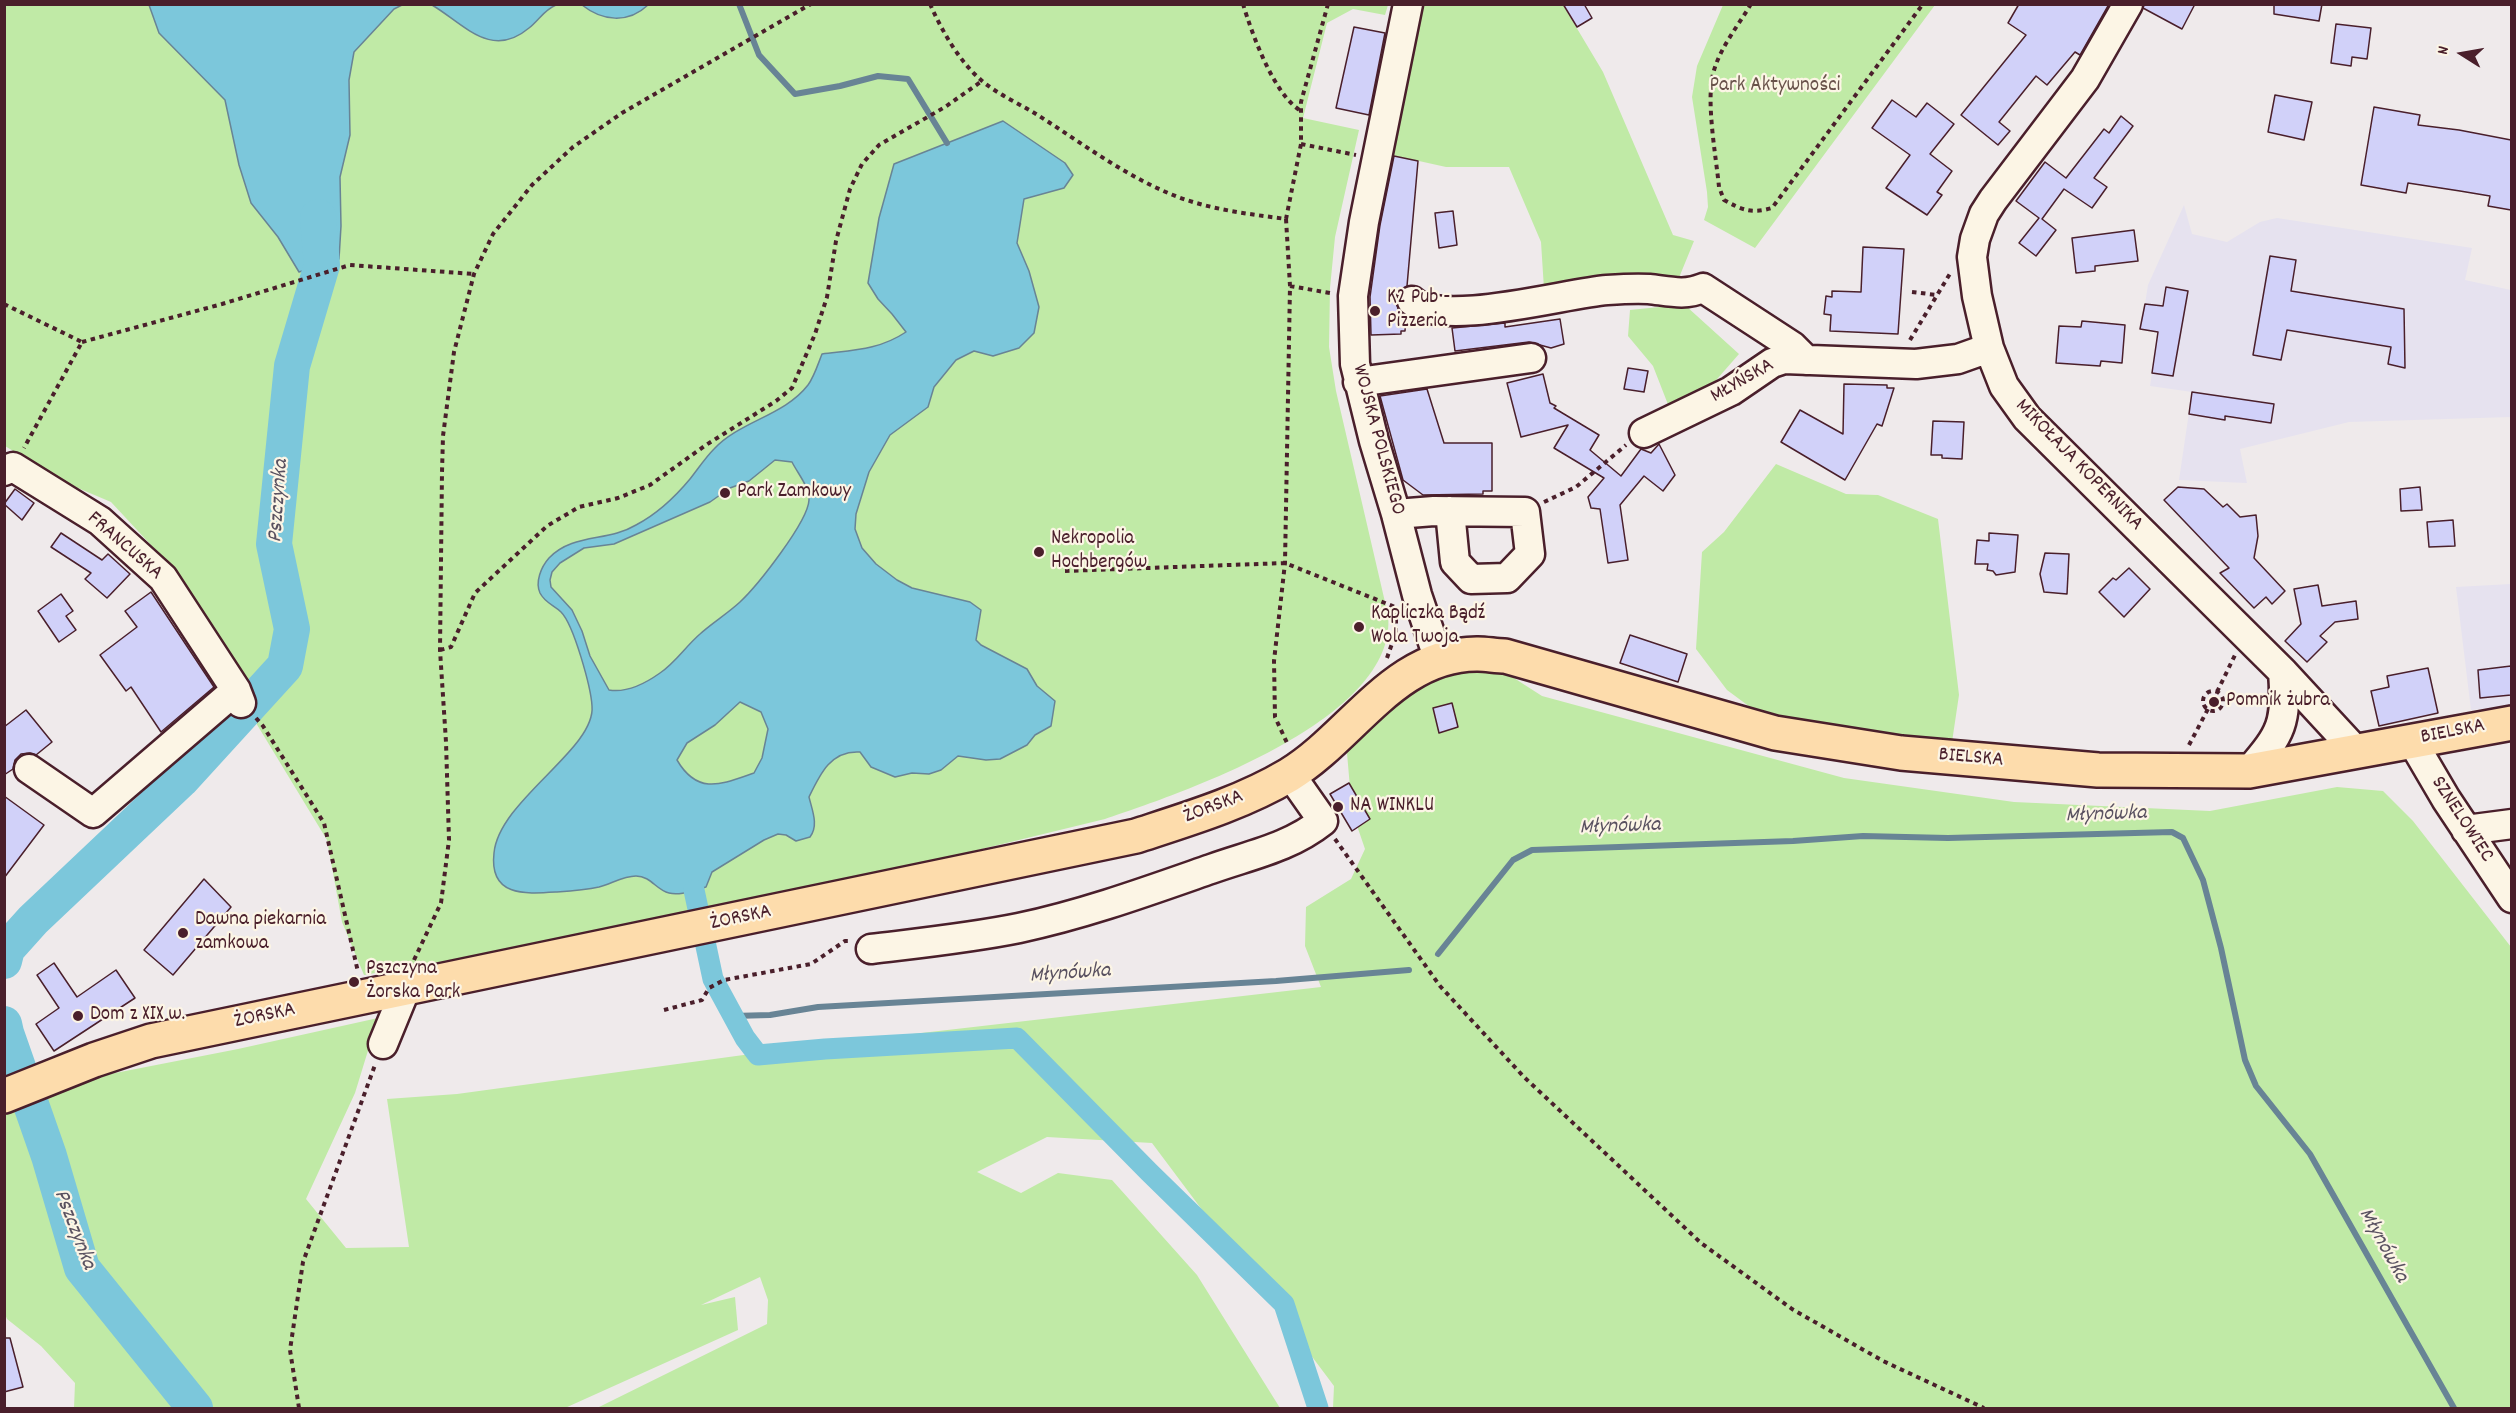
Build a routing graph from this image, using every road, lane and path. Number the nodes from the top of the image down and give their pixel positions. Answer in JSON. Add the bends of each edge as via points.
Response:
{"nodes":[{"id":1,"x":811,"y":4,"type":"edge"},
{"id":2,"x":930,"y":4,"type":"edge"},
{"id":3,"x":1243,"y":4,"type":"edge"},
{"id":4,"x":1328,"y":4,"type":"edge"},
{"id":5,"x":1408,"y":4,"type":"edge"},
{"id":6,"x":1751,"y":4,"type":"edge"},
{"id":7,"x":1923,"y":4,"type":"edge"},
{"id":8,"x":2128,"y":4,"type":"edge"},
{"id":9,"x":982,"y":81,"type":"junction"},
{"id":10,"x":1301,"y":111,"type":"junction"},
{"id":11,"x":1300,"y":144,"type":"junction"},
{"id":12,"x":1362,"y":156,"type":"dead end"},
{"id":13,"x":1286,"y":219,"type":"junction"},
{"id":14,"x":1953,"y":268,"type":"dead end"},
{"id":15,"x":474,"y":273,"type":"junction"},
{"id":16,"x":1290,"y":286,"type":"junction"},
{"id":17,"x":1912,"y":292,"type":"dead end"},
{"id":18,"x":1335,"y":294,"type":"dead end"},
{"id":19,"x":1937,"y":295,"type":"junction"},
{"id":20,"x":1412,"y":301,"type":"dead end"},
{"id":21,"x":4,"y":304,"type":"edge"},
{"id":22,"x":81,"y":342,"type":"junction"},
{"id":23,"x":1989,"y":348,"type":"junction"},
{"id":24,"x":1531,"y":358,"type":"dead end"},
{"id":25,"x":1806,"y":360,"type":"junction"},
{"id":26,"x":1896,"y":362,"type":"junction"},
{"id":27,"x":1358,"y":382,"type":"junction"},
{"id":28,"x":1644,"y":433,"type":"joint"},
{"id":29,"x":9,"y":469,"type":"edge"},
{"id":30,"x":1449,"y":511,"type":"junction"},
{"id":31,"x":1525,"y":512,"type":"junction"},
{"id":32,"x":1396,"y":514,"type":"junction"},
{"id":33,"x":1285,"y":563,"type":"junction"},
{"id":34,"x":1065,"y":571,"type":"dead end"},
{"id":35,"x":1392,"y":596,"type":"dead end"},
{"id":36,"x":1395,"y":607,"type":"junction"},
{"id":37,"x":440,"y":650,"type":"junction"},
{"id":38,"x":2237,"y":651,"type":"dead end"},
{"id":39,"x":1439,"y":660,"type":"junction"},
{"id":40,"x":1384,"y":663,"type":"dead end"},
{"id":41,"x":2283,"y":672,"type":"junction"},
{"id":42,"x":2217,"y":692,"type":"junction"},
{"id":43,"x":2208,"y":709,"type":"junction"},
{"id":44,"x":2511,"y":723,"type":"edge"},
{"id":45,"x":263,"y":726,"type":"dead end"},
{"id":46,"x":2412,"y":741,"type":"junction"},
{"id":47,"x":2187,"y":748,"type":"dead end"},
{"id":48,"x":2357,"y":752,"type":"junction"},
{"id":49,"x":1291,"y":764,"type":"junction"},
{"id":50,"x":29,"y":769,"type":"dead end"},
{"id":51,"x":2249,"y":771,"type":"junction"},
{"id":52,"x":1323,"y":821,"type":"junction"},
{"id":53,"x":2511,"y":824,"type":"edge"},
{"id":54,"x":2466,"y":830,"type":"junction"},
{"id":55,"x":2511,"y":898,"type":"edge"},
{"id":56,"x":871,"y":949,"type":"dead end"},
{"id":57,"x":360,"y":979,"type":"dead end"},
{"id":58,"x":723,"y":980,"type":"dead end"},
{"id":59,"x":406,"y":988,"type":"junction"},
{"id":60,"x":664,"y":1010,"type":"dead end"},
{"id":61,"x":383,"y":1044,"type":"joint"},
{"id":62,"x":4,"y":1096,"type":"edge"},
{"id":63,"x":299,"y":1408,"type":"edge"},
{"id":64,"x":1984,"y":1408,"type":"edge"}],
"edges":[{"from":1,"to":15,"type":"path","via":[[622,113],[573,147],[532,185],[493,234]]},
{"from":2,"to":9,"type":"path","via":[[966,64]]},
{"from":3,"to":10,"type":"path","via":[[1268,68],[1293,106]]},
{"from":4,"to":10,"type":"path","via":[[1300,102]]},
{"from":5,"to":27,"type":"street","name":"WOJSKA POLSKIEGO","via":[[1373,170],[1353,296]]},
{"from":6,"to":7,"type":"path","via":[[1722,52],[1713,75],[1711,95],[1719,187],[1724,200],[1740,209],[1758,212],[1772,208]]},
{"from":8,"to":23,"type":"street","name":"MIKOŁAJA KOPERNIKA","via":[[2085,79],[1993,200],[1978,228],[1972,257]]},
{"from":9,"to":13,"type":"path","via":[[1143,181],[1226,211]]},
{"from":9,"to":37,"type":"path","via":[[879,146],[862,164],[836,241],[815,334],[792,388],[650,485],[579,507],[547,526],[475,593],[451,647]]},
{"from":10,"to":11,"type":"path"},
{"from":11,"to":12,"type":"path"},
{"from":11,"to":13,"type":"path"},
{"from":13,"to":16,"type":"path"},
{"from":14,"to":19,"type":"path"},
{"from":15,"to":22,"type":"path","via":[[350,265]]},
{"from":15,"to":37,"type":"path","via":[[454,352],[443,436]]},
{"from":16,"to":18,"type":"path"},
{"from":16,"to":33,"type":"path"},
{"from":17,"to":19,"type":"path"},
{"from":19,"to":26,"type":"path"},
{"from":20,"to":25,"type":"street","via":[[1437,310],[1468,310],[1606,290],[1679,293],[1703,288],[1792,346]]},
{"from":21,"to":22,"type":"path"},
{"from":22,"to":29,"type":"path"},
{"from":23,"to":26,"type":"street","name":"MŁYŃSKA","via":[[1958,359]]},
{"from":23,"to":41,"type":"street","name":"MIKOŁAJA KOPERNIKA","via":[[2004,386],[2027,418]]},
{"from":24,"to":27,"type":"street"},
{"from":25,"to":26,"type":"street","name":"MŁYŃSKA"},
{"from":25,"to":28,"type":"street","name":"MŁYŃSKA","via":[[1772,363],[1731,391]]},
{"from":27,"to":32,"type":"street","name":"WOJSKA POLSKIEGO"},
{"from":28,"to":31,"type":"path","via":[[1616,451],[1576,487]]},
{"from":29,"to":50,"type":"street","name":"FRANCUSKA","via":[[100,521],[163,578],[238,696],[93,813]]},
{"from":30,"to":31,"type":"street"},
{"from":30,"to":31,"type":"street","via":[[1455,562],[1471,579],[1507,578],[1530,554]]},
{"from":30,"to":32,"type":"street"},
{"from":32,"to":39,"type":"street","name":"WOJSKA POLSKIEGO"},
{"from":33,"to":34,"type":"path"},
{"from":33,"to":36,"type":"path"},
{"from":33,"to":49,"type":"path","via":[[1274,661],[1275,717]]},
{"from":35,"to":36,"type":"path"},
{"from":36,"to":40,"type":"path","via":[[1396,632]]},
{"from":37,"to":59,"type":"path","via":[[449,840],[441,903],[416,951]]},
{"from":38,"to":42,"type":"path"},
{"from":39,"to":49,"type":"main road","name":"ŻORSKA","via":[[1390,687],[1318,755]]},
{"from":39,"to":51,"type":"main road","name":"BIELSKA","via":[[1476,653],[1505,656],[1775,732],[1901,753],[2098,770]]},
{"from":41,"to":48,"type":"street","name":"MIKOŁAJA KOPERNIKA"},
{"from":41,"to":51,"type":"street","via":[[2285,711],[2281,727]]},
{"from":42,"to":43,"type":"path","via":[[2205,695],[2203,701]]},
{"from":42,"to":43,"type":"path","via":[[2221,706]]},
{"from":43,"to":47,"type":"path"},
{"from":44,"to":46,"type":"main road","name":"BIELSKA"},
{"from":45,"to":57,"type":"path","via":[[324,823]]},
{"from":46,"to":48,"type":"main road","name":"BIELSKA"},
{"from":46,"to":54,"type":"street","name":"SZNELOWIEC"},
{"from":48,"to":51,"type":"main road","name":"BIELSKA"},
{"from":49,"to":52,"type":"street"},
{"from":49,"to":59,"type":"main road","name":"ŻORSKA","via":[[1258,792],[1136,836]]},
{"from":52,"to":56,"type":"street","via":[[1306,834],[1266,853],[1069,916],[969,937]]},
{"from":52,"to":64,"type":"path","via":[[1440,986],[1524,1077],[1701,1243],[1792,1309],[1883,1361]]},
{"from":53,"to":54,"type":"street"},
{"from":54,"to":55,"type":"street","name":"SZNELOWIEC"},
{"from":58,"to":60,"type":"path","via":[[709,988],[702,1000]]},
{"from":59,"to":61,"type":"street"},
{"from":59,"to":62,"type":"main road","name":"ŻORSKA","via":[[151,1041]]},
{"from":61,"to":63,"type":"path","via":[[303,1262],[290,1350]]}]}
